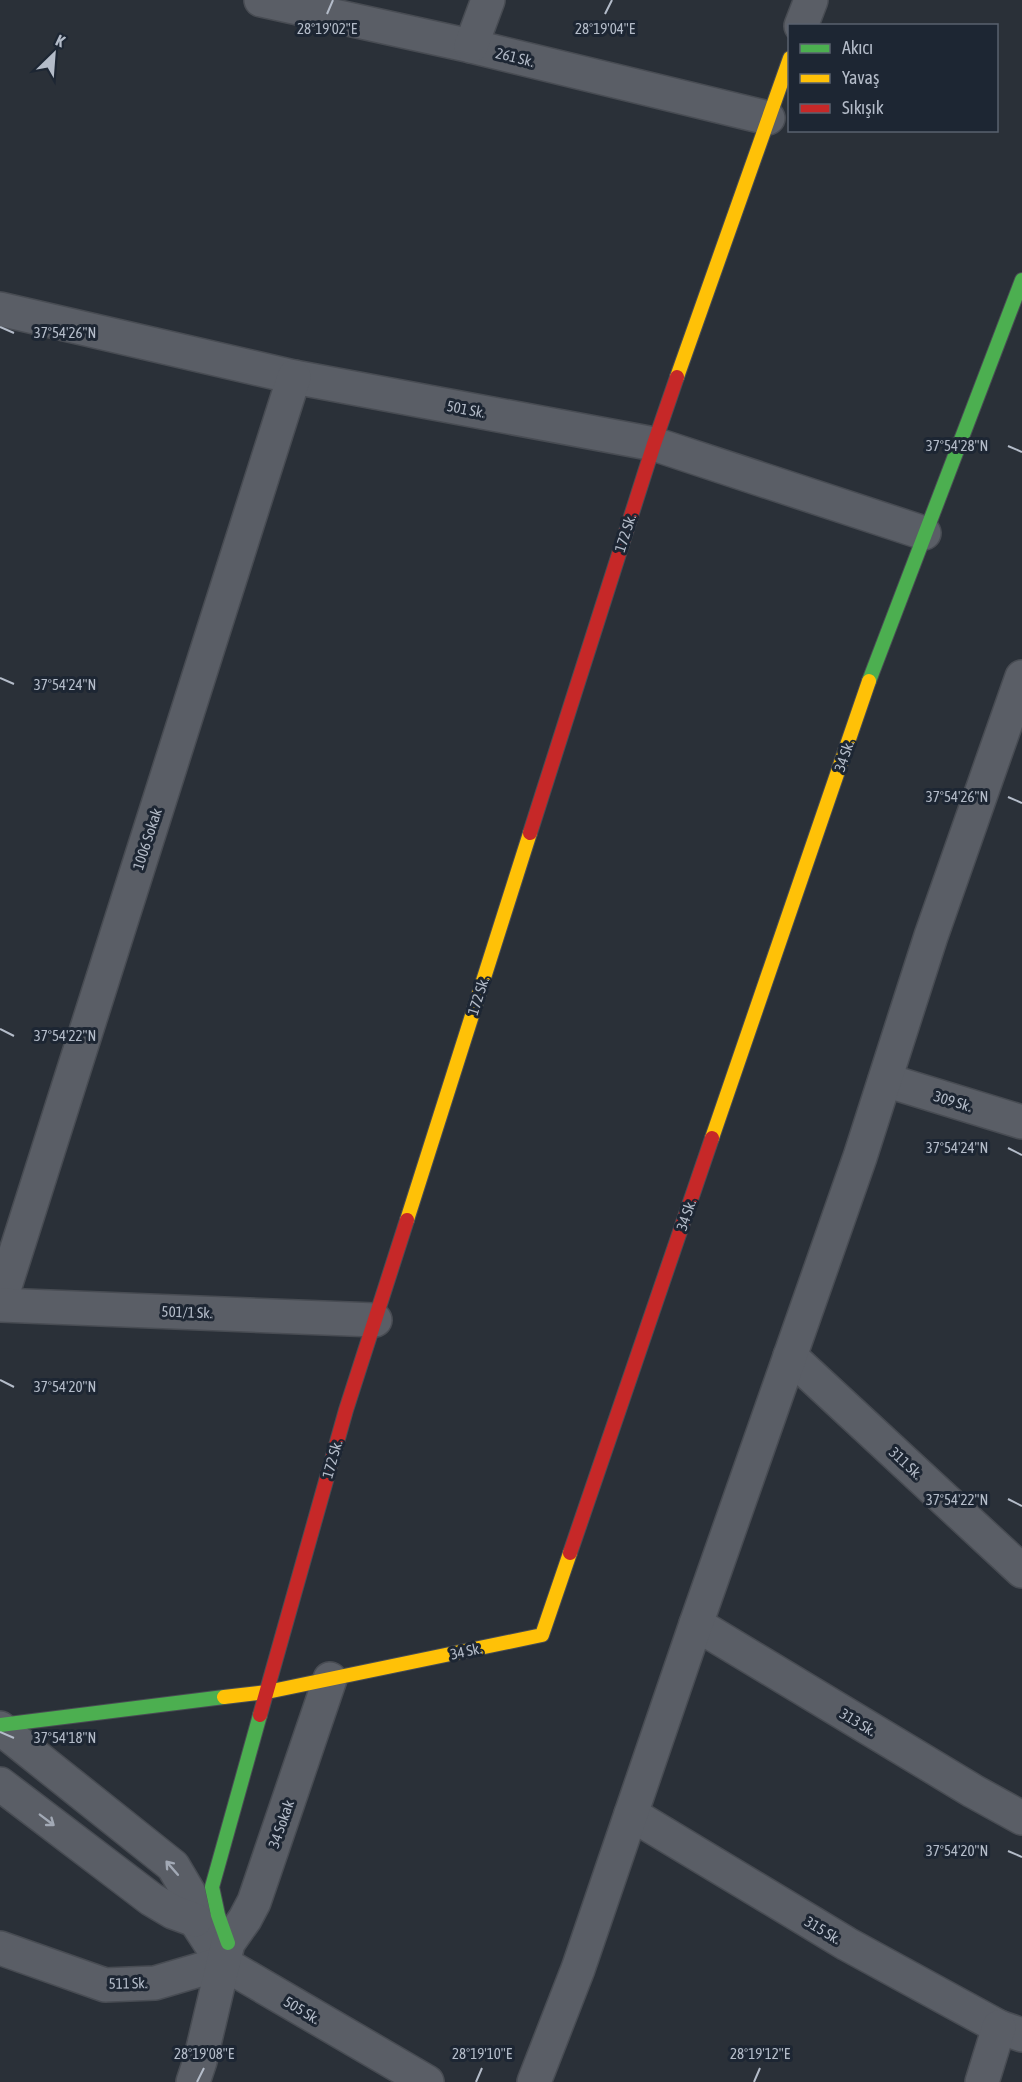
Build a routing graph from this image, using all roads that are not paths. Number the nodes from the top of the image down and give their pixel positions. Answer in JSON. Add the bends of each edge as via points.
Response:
{"nodes":[{"id":1,"x":261,"y":0,"type":"edge"},
{"id":2,"x":488,"y":0,"type":"edge"},
{"id":3,"x":811,"y":0,"type":"edge"},
{"id":4,"x":802,"y":24,"type":"edge"},
{"id":5,"x":471,"y":46,"type":"junction"},
{"id":6,"x":788,"y":61,"type":"edge"},
{"id":7,"x":768,"y":118,"type":"junction"},
{"id":8,"x":1022,"y":280,"type":"edge"},
{"id":9,"x":0,"y":309,"type":"edge"},
{"id":10,"x":294,"y":377,"type":"junction"},
{"id":11,"x":654,"y":444,"type":"junction"},
{"id":12,"x":924,"y":533,"type":"junction"},
{"id":13,"x":1022,"y":677,"type":"edge"},
{"id":14,"x":1010,"y":751,"type":"edge"},
{"id":15,"x":885,"y":1080,"type":"junction"},
{"id":16,"x":1022,"y":1122,"type":"edge"},
{"id":17,"x":0,"y":1304,"type":"edge"},
{"id":18,"x":375,"y":1320,"type":"junction"},
{"id":19,"x":790,"y":1356,"type":"junction"},
{"id":20,"x":1022,"y":1571,"type":"edge"},
{"id":21,"x":696,"y":1624,"type":"junction"},
{"id":22,"x":330,"y":1679,"type":"junction"},
{"id":23,"x":267,"y":1692,"type":"junction"},
{"id":24,"x":0,"y":1727,"type":"edge"},
{"id":25,"x":0,"y":1784,"type":"edge"},
{"id":26,"x":631,"y":1814,"type":"junction"},
{"id":27,"x":1022,"y":1818,"type":"edge"},
{"id":28,"x":195,"y":1920,"type":"junction"},
{"id":29,"x":0,"y":1948,"type":"edge"},
{"id":30,"x":225,"y":1953,"type":"junction"},
{"id":31,"x":1011,"y":2031,"type":"edge"},
{"id":32,"x":193,"y":2082,"type":"edge"},
{"id":33,"x":427,"y":2082,"type":"edge"},
{"id":34,"x":534,"y":2082,"type":"edge"},
{"id":35,"x":982,"y":2082,"type":"edge"}],
"edges":[{"from":1,"to":5,"type":"street","name":"261 Sk."},
{"from":2,"to":5,"type":"street"},
{"from":3,"to":4,"type":"street"},
{"from":5,"to":7,"type":"street","name":"261 Sk."},
{"from":6,"to":7,"type":"street","name":"172 Sk."},
{"from":7,"to":11,"type":"street","name":"172 Sk."},
{"from":8,"to":12,"type":"street","name":"34 Sk."},
{"from":9,"to":10,"type":"street","name":"501 Sk."},
{"from":10,"to":11,"type":"street","name":"501 Sk."},
{"from":10,"to":17,"type":"street","name":"1006 Sokak"},
{"from":11,"to":12,"type":"street","name":"501 Sk."},
{"from":11,"to":18,"type":"street","name":"172 Sk."},
{"from":12,"to":22,"type":"street","name":"34 Sk.","via":[[867,686],[542,1635]]},
{"from":13,"to":14,"type":"street"},
{"from":14,"to":15,"type":"street","via":[[931,936]]},
{"from":15,"to":16,"type":"street","name":"309 Sk."},
{"from":15,"to":19,"type":"street"},
{"from":17,"to":18,"type":"street","name":"501/1 Sk."},
{"from":18,"to":23,"type":"street","name":"172 Sk.","via":[[345,1410]]},
{"from":19,"to":20,"type":"street","name":"311 Sk."},
{"from":19,"to":21,"type":"street"},
{"from":21,"to":26,"type":"street"},
{"from":21,"to":27,"type":"street","name":"313 Sk."},
{"from":22,"to":23,"type":"street","name":"34 Sk."},
{"from":22,"to":30,"type":"street","name":"34 Sokak","via":[[254,1902]]},
{"from":23,"to":24,"type":"street","name":"34 Sk."},
{"from":23,"to":30,"type":"street","name":"172 Sk.","via":[[212,1887]]},
{"from":28,"to":24,"type":"street","name":"505 Sk.","one_way":true,"via":[[189,1893],[173,1866]]},
{"from":25,"to":28,"type":"street","one_way":true,"via":[[151,1899]]},
{"from":26,"to":31,"type":"street","name":"315 Sk.","via":[[847,1944]]},
{"from":26,"to":34,"type":"street"},
{"from":28,"to":30,"type":"street","name":"505 Sk."},
{"from":29,"to":30,"type":"street","name":"511 Sk.","via":[[105,1985],[155,1983]]},
{"from":30,"to":32,"type":"street"},
{"from":30,"to":33,"type":"street","name":"505 Sk."},
{"from":31,"to":35,"type":"street"}]}
